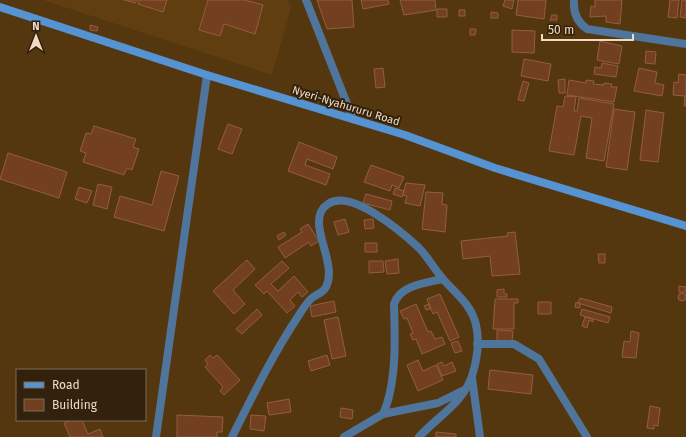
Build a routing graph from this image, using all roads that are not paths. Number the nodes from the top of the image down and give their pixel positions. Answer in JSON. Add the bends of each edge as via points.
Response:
{"nodes":[{"id":1,"x":306,"y":0,"type":"edge"},
{"id":2,"x":574,"y":0,"type":"edge"},
{"id":3,"x":0,"y":7,"type":"edge"},
{"id":4,"x":686,"y":44,"type":"edge"},
{"id":5,"x":207,"y":75,"type":"junction"},
{"id":6,"x":352,"y":119,"type":"junction"},
{"id":7,"x":686,"y":226,"type":"edge"},
{"id":8,"x":442,"y":279,"type":"junction"},
{"id":9,"x":477,"y":344,"type":"junction"},
{"id":10,"x":472,"y":377,"type":"junction"},
{"id":11,"x":466,"y":389,"type":"junction"},
{"id":12,"x":384,"y":414,"type":"junction"},
{"id":13,"x":156,"y":437,"type":"edge"},
{"id":14,"x":232,"y":437,"type":"edge"},
{"id":15,"x":344,"y":437,"type":"edge"},
{"id":16,"x":419,"y":437,"type":"edge"},
{"id":17,"x":480,"y":437,"type":"edge"},
{"id":18,"x":587,"y":437,"type":"edge"}],
"edges":[{"from":1,"to":6,"type":"street"},
{"from":2,"to":4,"type":"street","via":[[578,23],[587,29]]},
{"from":3,"to":5,"type":"main road","name":"Nyeri-Nyahururu Road"},
{"from":5,"to":6,"type":"main road","name":"Nyeri-Nyahururu Road"},
{"from":5,"to":13,"type":"street"},
{"from":6,"to":7,"type":"main road","name":"Nyeri-Nyahururu Road","via":[[405,135],[495,168]]},
{"from":8,"to":9,"type":"street","via":[[468,305],[476,325]]},
{"from":8,"to":12,"type":"street","via":[[408,288],[396,297],[395,350],[388,403]]},
{"from":8,"to":14,"type":"street","via":[[419,248],[373,212],[343,201],[336,200],[328,204],[318,219],[327,256],[326,287],[303,308],[268,363]]},
{"from":9,"to":10,"type":"street"},
{"from":9,"to":18,"type":"street","via":[[514,344],[539,359]]},
{"from":10,"to":11,"type":"street"},
{"from":10,"to":17,"type":"street"},
{"from":11,"to":12,"type":"street","via":[[438,403]]},
{"from":11,"to":16,"type":"street"},
{"from":12,"to":15,"type":"street"}]}
